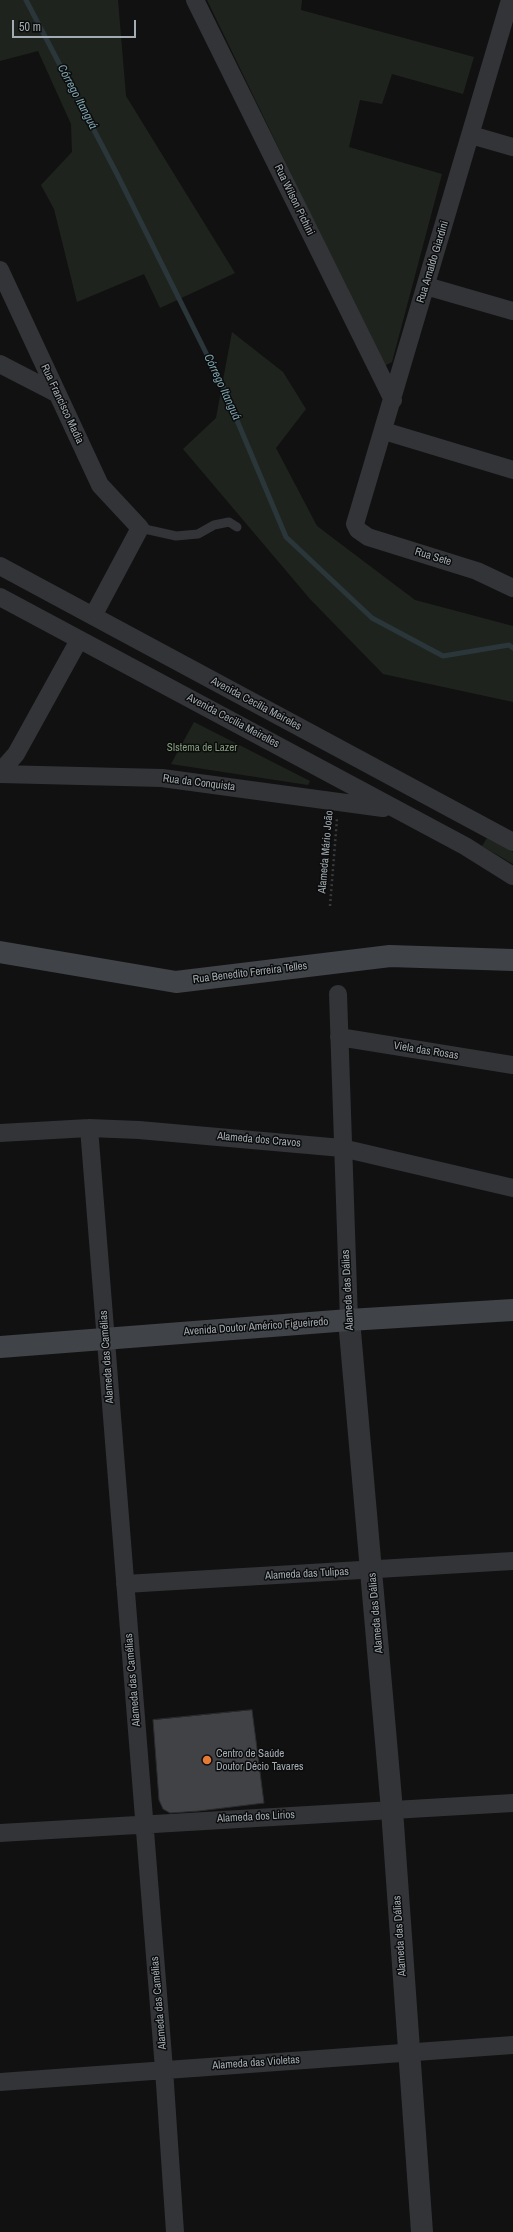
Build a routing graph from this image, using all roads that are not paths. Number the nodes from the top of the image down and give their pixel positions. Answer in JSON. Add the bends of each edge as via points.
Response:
{"nodes":[{"id":1,"x":195,"y":0,"type":"edge"},
{"id":2,"x":510,"y":0,"type":"edge"},
{"id":3,"x":471,"y":135,"type":"junction"},
{"id":4,"x":513,"y":147,"type":"edge"},
{"id":5,"x":0,"y":270,"type":"edge"},
{"id":6,"x":426,"y":286,"type":"junction"},
{"id":7,"x":513,"y":311,"type":"edge"},
{"id":8,"x":0,"y":364,"type":"edge"},
{"id":9,"x":56,"y":393,"type":"junction"},
{"id":10,"x":393,"y":400,"type":"junction"},
{"id":11,"x":384,"y":431,"type":"junction"},
{"id":12,"x":513,"y":470,"type":"edge"},
{"id":13,"x":355,"y":524,"type":"joint"},
{"id":14,"x":140,"y":528,"type":"junction"},
{"id":15,"x":237,"y":528,"type":"dead end"},
{"id":16,"x":0,"y":566,"type":"edge"},
{"id":17,"x":513,"y":588,"type":"edge"},
{"id":18,"x":0,"y":597,"type":"edge"},
{"id":19,"x":93,"y":616,"type":"junction"},
{"id":20,"x":79,"y":640,"type":"junction"},
{"id":21,"x":0,"y":773,"type":"edge"},
{"id":22,"x":396,"y":810,"type":"junction"},
{"id":23,"x":478,"y":824,"type":"junction"},
{"id":24,"x":513,"y":842,"type":"edge"},
{"id":25,"x":465,"y":846,"type":"junction"},
{"id":26,"x":513,"y":876,"type":"edge"},
{"id":27,"x":0,"y":952,"type":"edge"},
{"id":28,"x":510,"y":958,"type":"edge"},
{"id":29,"x":338,"y":994,"type":"dead end"},
{"id":30,"x":339,"y":1037,"type":"junction"},
{"id":31,"x":513,"y":1065,"type":"edge"},
{"id":32,"x":89,"y":1128,"type":"junction"},
{"id":33,"x":0,"y":1133,"type":"edge"},
{"id":34,"x":342,"y":1148,"type":"junction"},
{"id":35,"x":513,"y":1188,"type":"edge"},
{"id":36,"x":513,"y":1310,"type":"edge"},
{"id":37,"x":349,"y":1320,"type":"junction"},
{"id":38,"x":106,"y":1338,"type":"junction"},
{"id":39,"x":0,"y":1347,"type":"edge"},
{"id":40,"x":513,"y":1561,"type":"edge"},
{"id":41,"x":372,"y":1571,"type":"junction"},
{"id":42,"x":125,"y":1584,"type":"junction"},
{"id":43,"x":513,"y":1803,"type":"edge"},
{"id":44,"x":392,"y":1810,"type":"junction"},
{"id":45,"x":144,"y":1824,"type":"junction"},
{"id":46,"x":0,"y":1833,"type":"edge"},
{"id":47,"x":513,"y":2045,"type":"edge"},
{"id":48,"x":408,"y":2052,"type":"junction"},
{"id":49,"x":164,"y":2069,"type":"junction"},
{"id":50,"x":0,"y":2082,"type":"edge"},
{"id":51,"x":175,"y":2232,"type":"edge"},
{"id":52,"x":422,"y":2232,"type":"edge"}],
"edges":[{"from":1,"to":10,"type":"street","name":"Rua Wilson Pichini"},
{"from":2,"to":3,"type":"street","name":"Rua Arnaldo Giardini"},
{"from":3,"to":4,"type":"street"},
{"from":3,"to":6,"type":"street","name":"Rua Arnaldo Giardini"},
{"from":5,"to":9,"type":"street","name":"Rua Francisco Madia"},
{"from":6,"to":7,"type":"street"},
{"from":6,"to":10,"type":"street","name":"Rua Arnaldo Giardini"},
{"from":8,"to":9,"type":"street"},
{"from":9,"to":14,"type":"street","name":"Rua Francisco Madia","via":[[100,485]]},
{"from":10,"to":11,"type":"street","name":"Rua Arnaldo Giardini"},
{"from":11,"to":12,"type":"street"},
{"from":11,"to":13,"type":"street","name":"Rua Arnaldo Giardini"},
{"from":13,"to":17,"type":"street","name":"Rua Sete","via":[[358,530],[368,537],[477,571]]},
{"from":14,"to":15,"type":"lane","via":[[176,536],[198,534],[214,525],[229,522]]},
{"from":14,"to":19,"type":"street"},
{"from":16,"to":19,"type":"street","name":"Avenida Cecília Meireles"},
{"from":18,"to":20,"type":"street","name":"Avenida Cecilia Meirelles"},
{"from":19,"to":23,"type":"street","name":"Avenida Cecília Meireles"},
{"from":20,"to":21,"type":"street","via":[[16,754]]},
{"from":20,"to":22,"type":"street","name":"Avenida Cecilia Meirelles"},
{"from":21,"to":22,"type":"street","name":"Rua da Conquista","via":[[162,778],[338,800]]},
{"from":22,"to":25,"type":"street","name":"Avenida Cecilia Meirelles"},
{"from":23,"to":24,"type":"street","name":"Avenida Cecília Meireles"},
{"from":23,"to":25,"type":"street"},
{"from":25,"to":26,"type":"street","name":"Avenida Cecilia Meirelles"},
{"from":27,"to":28,"type":"main road","name":"Rua Benedito Ferreira Telles","via":[[176,982],[390,956]]},
{"from":29,"to":30,"type":"street","name":"Alameda das Dálias"},
{"from":30,"to":31,"type":"street","name":"Viela das Rosas"},
{"from":30,"to":34,"type":"street","name":"Alameda das Dálias"},
{"from":32,"to":33,"type":"street","name":"Alameda dos Cravos"},
{"from":32,"to":34,"type":"street","name":"Alameda dos Cravos"},
{"from":32,"to":38,"type":"street","name":"Alameda das Camélias"},
{"from":34,"to":35,"type":"street","name":"Alameda dos Cravos"},
{"from":34,"to":37,"type":"street","name":"Alameda das Dálias"},
{"from":36,"to":37,"type":"main road","name":"Avenida Doutor Américo Figueiredo"},
{"from":37,"to":38,"type":"main road","name":"Avenida Doutor Américo Figueiredo"},
{"from":37,"to":41,"type":"street","name":"Alameda das Dálias"},
{"from":38,"to":39,"type":"main road","name":"Avenida Doutor Américo Figueiredo"},
{"from":38,"to":42,"type":"street","name":"Alameda das Camélias"},
{"from":40,"to":41,"type":"street","name":"Alameda das Tulipas"},
{"from":41,"to":42,"type":"street","name":"Alameda das Tulipas"},
{"from":41,"to":44,"type":"street","name":"Alameda das Dálias"},
{"from":42,"to":45,"type":"street","name":"Alameda das Camélias"},
{"from":43,"to":44,"type":"street","name":"Alameda dos Lirios"},
{"from":44,"to":45,"type":"street","name":"Alameda dos Lirios"},
{"from":44,"to":48,"type":"street","name":"Alameda das Dálias"},
{"from":45,"to":46,"type":"street","name":"Alameda dos Lirios"},
{"from":45,"to":49,"type":"street","name":"Alameda das Camélias"},
{"from":47,"to":48,"type":"street","name":"Alameda das Violetas"},
{"from":48,"to":49,"type":"street","name":"Alameda das Violetas"},
{"from":48,"to":52,"type":"street","name":"Alameda das Dálias"},
{"from":49,"to":50,"type":"street","name":"Alameda das Violetas"},
{"from":49,"to":51,"type":"street","name":"Alameda das Camélias"}]}
